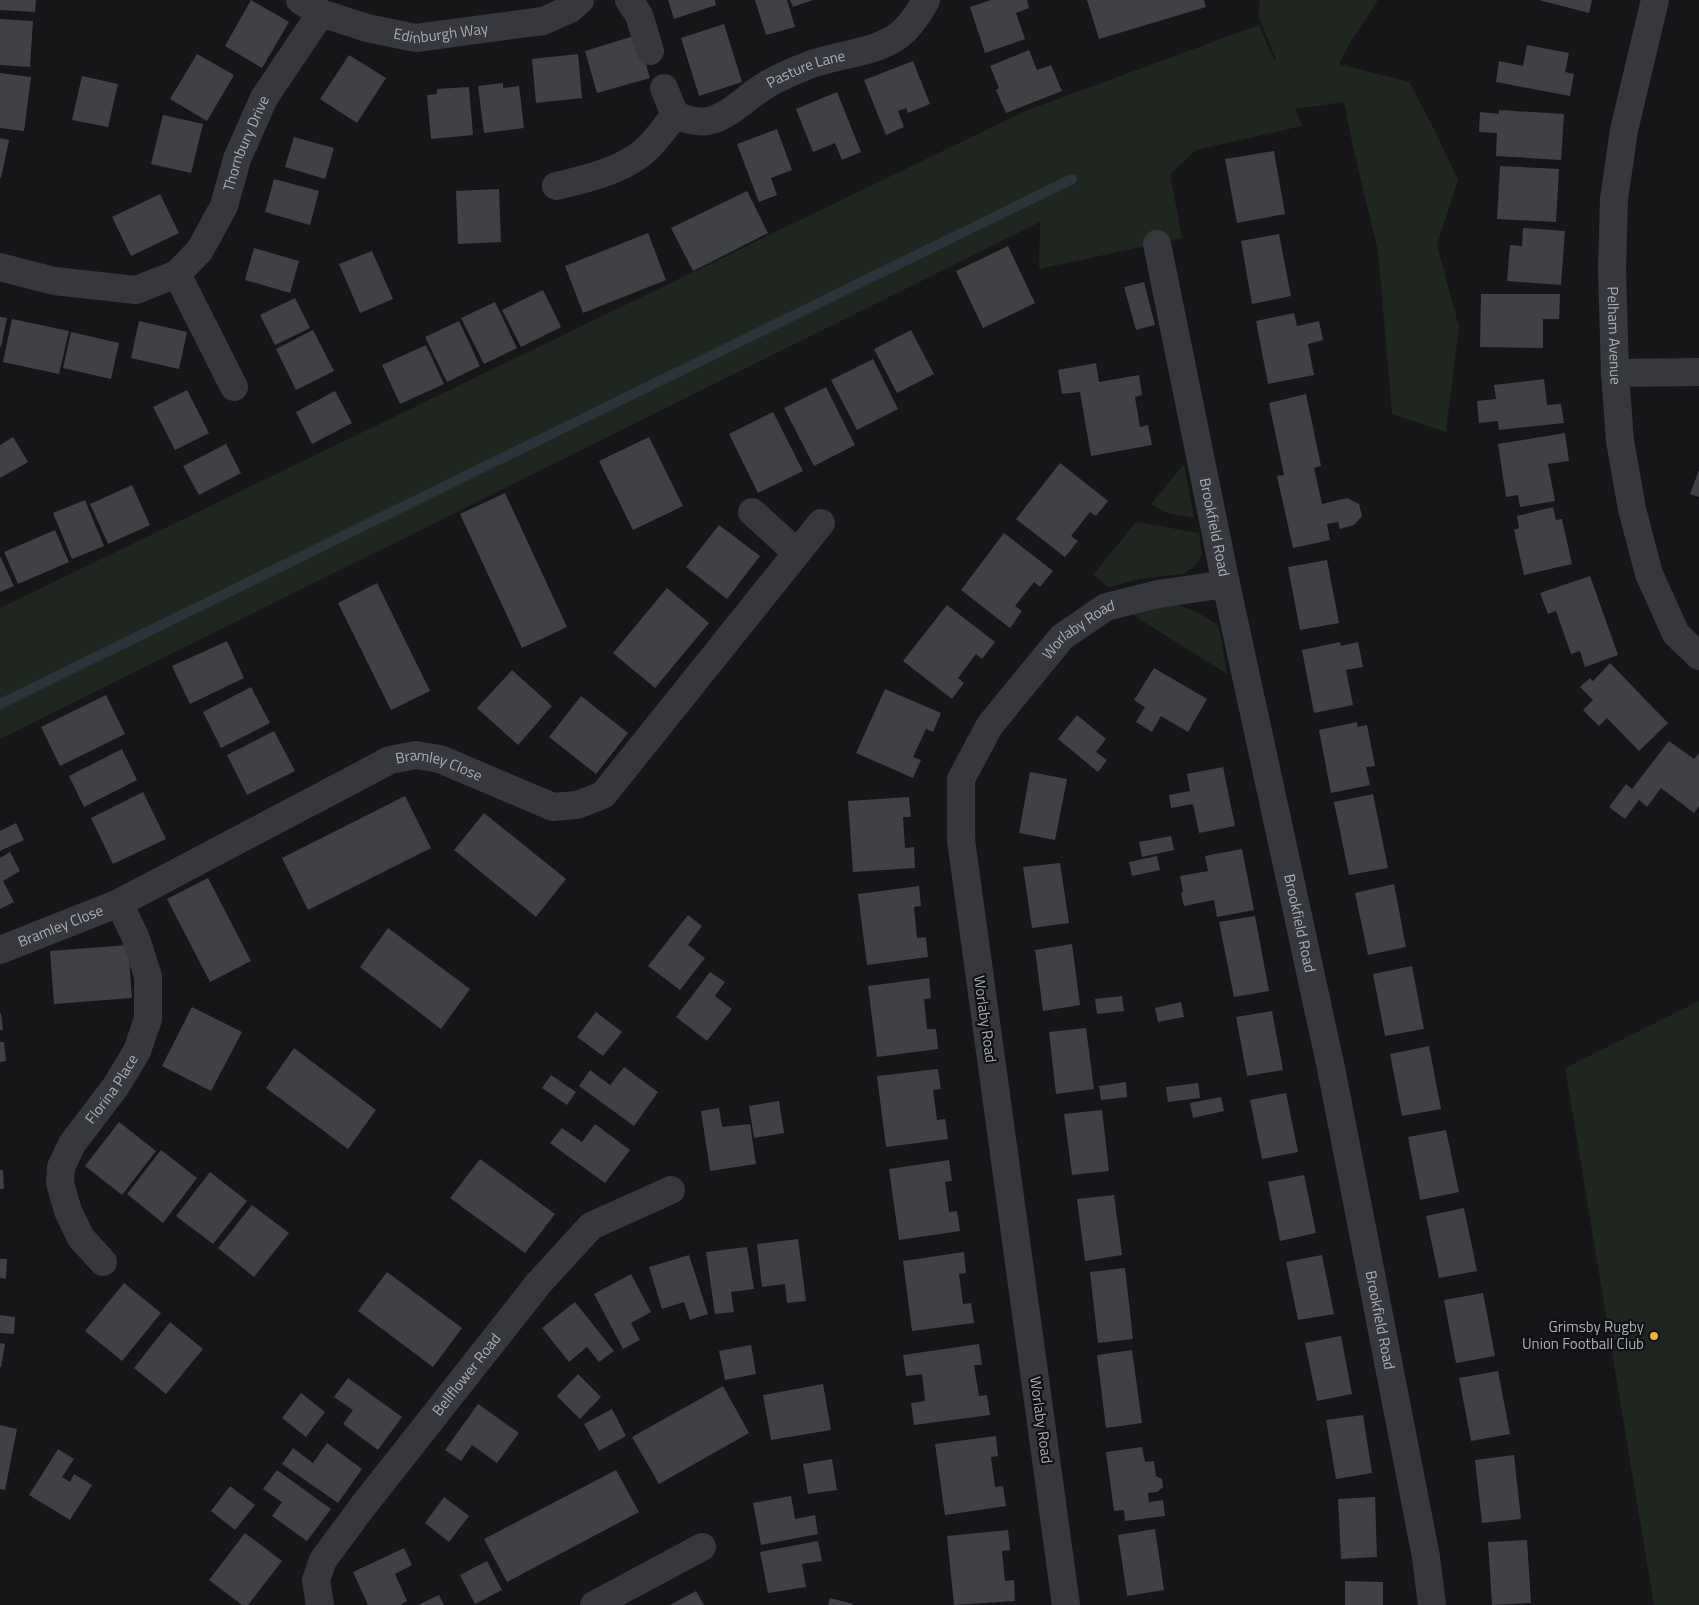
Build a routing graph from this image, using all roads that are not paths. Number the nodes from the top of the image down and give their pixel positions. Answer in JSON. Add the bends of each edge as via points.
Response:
{"nodes":[{"id":1,"x":580,"y":0,"type":"edge"},
{"id":2,"x":629,"y":0,"type":"edge"},
{"id":3,"x":927,"y":0,"type":"edge"},
{"id":4,"x":1655,"y":0,"type":"edge"},
{"id":5,"x":310,"y":6,"type":"edge"},
{"id":6,"x":650,"y":50,"type":"dead end"},
{"id":7,"x":664,"y":88,"type":"dead end"},
{"id":8,"x":675,"y":115,"type":"junction"},
{"id":9,"x":556,"y":186,"type":"dead end"},
{"id":10,"x":1157,"y":244,"type":"dead end"},
{"id":11,"x":0,"y":267,"type":"edge"},
{"id":12,"x":177,"y":274,"type":"junction"},
{"id":13,"x":1699,"y":372,"type":"edge"},
{"id":14,"x":1615,"y":373,"type":"junction"},
{"id":15,"x":234,"y":387,"type":"dead end"},
{"id":16,"x":752,"y":512,"type":"dead end"},
{"id":17,"x":821,"y":522,"type":"dead end"},
{"id":18,"x":796,"y":552,"type":"junction"},
{"id":19,"x":1226,"y":584,"type":"junction"},
{"id":20,"x":1699,"y":656,"type":"edge"},
{"id":21,"x":118,"y":903,"type":"junction"},
{"id":22,"x":0,"y":950,"type":"edge"},
{"id":23,"x":671,"y":1190,"type":"dead end"},
{"id":24,"x":103,"y":1262,"type":"dead end"},
{"id":25,"x":702,"y":1547,"type":"dead end"},
{"id":26,"x":320,"y":1605,"type":"edge"},
{"id":27,"x":594,"y":1605,"type":"edge"},
{"id":28,"x":1066,"y":1605,"type":"edge"},
{"id":29,"x":1432,"y":1605,"type":"edge"}],
"edges":[{"from":1,"to":5,"type":"street","name":"Edinburgh Way","via":[[570,9],[543,20],[416,38],[367,28]]},
{"from":2,"to":6,"type":"street","via":[[639,15]]},
{"from":3,"to":8,"type":"street","name":"Pasture Lane","via":[[898,36],[880,45],[805,66],[761,88],[708,121],[687,120]]},
{"from":4,"to":14,"type":"street","name":"Pelham Avenue","via":[[1624,130],[1614,200]]},
{"from":5,"to":12,"type":"street","name":"Thornbury Drive","via":[[237,159],[224,206],[200,250]]},
{"from":7,"to":8,"type":"street"},
{"from":8,"to":9,"type":"street","via":[[634,160],[605,174]]},
{"from":10,"to":19,"type":"street","name":"Brookfield Road"},
{"from":11,"to":12,"type":"street","name":"Thornbury Drive","via":[[54,281],[136,290]]},
{"from":12,"to":15,"type":"street"},
{"from":13,"to":14,"type":"street"},
{"from":14,"to":20,"type":"street","name":"Pelham Avenue","via":[[1620,441],[1632,509],[1649,574],[1676,634]]},
{"from":16,"to":18,"type":"street"},
{"from":17,"to":18,"type":"street","name":"Bramley Close"},
{"from":18,"to":21,"type":"street","name":"Bramley Close","via":[[603,795],[577,806],[553,807],[440,760],[416,755],[390,760]]},
{"from":19,"to":28,"type":"street","name":"Worlaby Road","via":[[1158,594],[1106,607],[1062,637],[990,725],[961,779],[961,840]]},
{"from":19,"to":29,"type":"street","name":"Brookfield Road","via":[[1332,1068],[1426,1557]]},
{"from":21,"to":22,"type":"street","name":"Bramley Close"},
{"from":21,"to":24,"type":"street","name":"Florina Place","via":[[135,936],[148,976],[148,1019],[137,1051],[116,1086],[72,1144],[60,1167],[60,1183],[68,1210],[81,1238]]},
{"from":23,"to":26,"type":"street","name":"Bellflower Road","via":[[591,1226],[538,1284],[323,1560],[316,1580]]},
{"from":25,"to":27,"type":"street"}]}
